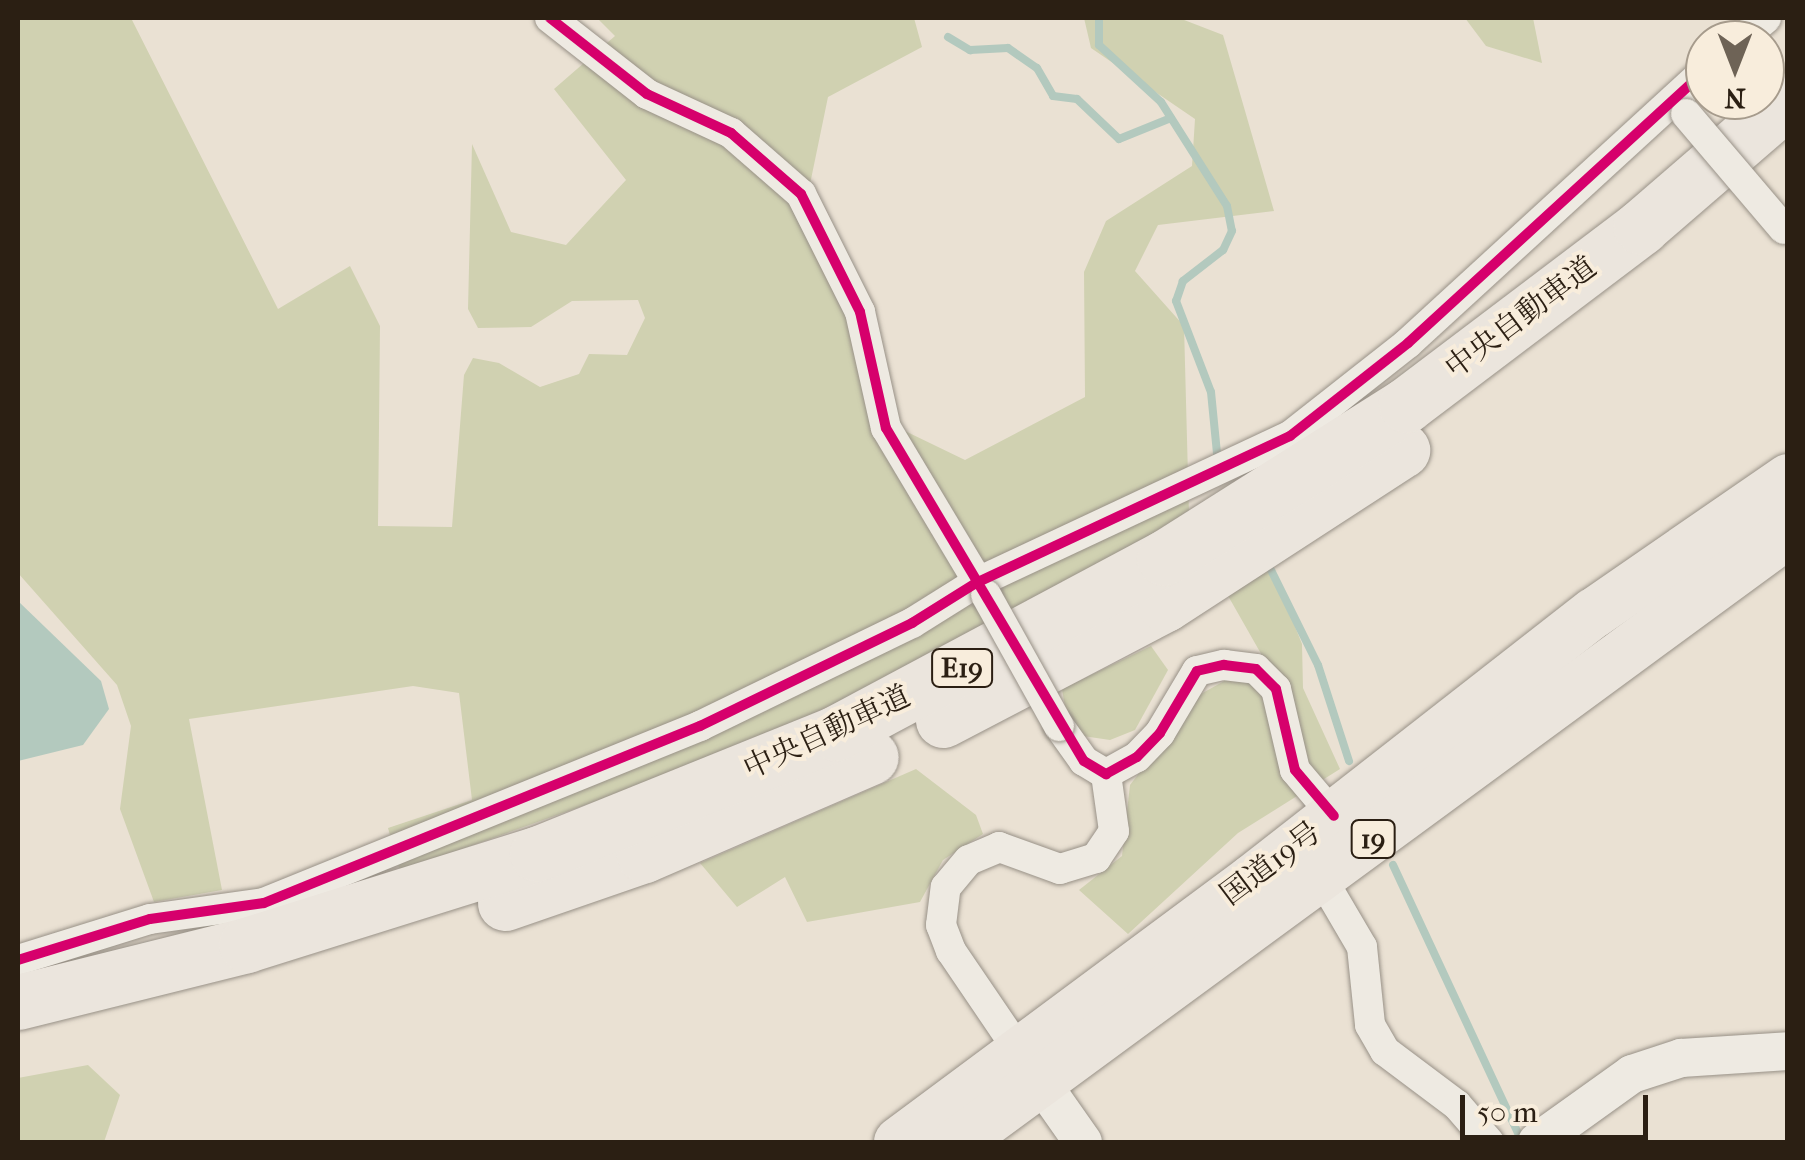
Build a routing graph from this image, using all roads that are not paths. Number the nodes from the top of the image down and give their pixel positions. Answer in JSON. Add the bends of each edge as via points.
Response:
{"nodes":[{"id":1,"x":550,"y":18,"type":"edge"},
{"id":2,"x":1685,"y":98,"type":"edge"},
{"id":3,"x":1788,"y":100,"type":"edge"},
{"id":4,"x":1680,"y":105,"type":"junction"},
{"id":5,"x":1788,"y":143,"type":"edge"},
{"id":6,"x":1784,"y":229,"type":"dead end"},
{"id":7,"x":1788,"y":479,"type":"edge"},
{"id":8,"x":1788,"y":533,"type":"edge"},
{"id":9,"x":981,"y":589,"type":"junction"},
{"id":10,"x":1106,"y":774,"type":"junction"},
{"id":11,"x":1334,"y":816,"type":"junction"},
{"id":12,"x":1321,"y":877,"type":"junction"},
{"id":13,"x":18,"y":960,"type":"edge"},
{"id":14,"x":18,"y":1002,"type":"edge"},
{"id":15,"x":18,"y":1036,"type":"edge"},
{"id":16,"x":1788,"y":1051,"type":"edge"},
{"id":17,"x":1030,"y":1066,"type":"junction"},
{"id":18,"x":899,"y":1142,"type":"edge"},
{"id":19,"x":958,"y":1142,"type":"edge"},
{"id":20,"x":1082,"y":1142,"type":"edge"},
{"id":21,"x":1490,"y":1142,"type":"edge"},
{"id":22,"x":1538,"y":1142,"type":"edge"}],
"edges":[{"from":1,"to":9,"type":"street","via":[[647,94],[731,133],[801,194],[860,312],[886,428]]},
{"from":2,"to":4,"type":"street"},
{"from":3,"to":14,"type":"highway","name":"中央自動車道","number":"E19","via":[[1642,227],[1406,405],[1164,558],[907,696],[693,794],[537,854],[264,940]]},
{"from":4,"to":6,"type":"street","bridge":true},
{"from":4,"to":9,"type":"street","via":[[1346,395],[1238,464]]},
{"from":5,"to":15,"type":"highway","name":"中央自動車道","number":"E19","via":[[1642,269],[1446,419],[1306,517],[1092,646],[764,807],[574,881],[368,950]]},
{"from":7,"to":11,"type":"highway","name":"国道19号","number":"19","via":[[1594,613]]},
{"from":8,"to":12,"type":"highway","name":"国道19号","number":"19"},
{"from":9,"to":10,"type":"street","bridge":true,"via":[[1059,726],[1084,761]]},
{"from":9,"to":13,"type":"street","via":[[700,726],[264,903],[150,920]]},
{"from":10,"to":11,"type":"street","via":[[1137,757],[1160,733],[1197,671],[1224,665],[1256,669],[1276,689],[1295,770]]},
{"from":10,"to":17,"type":"street","via":[[1114,831],[1096,858],[1060,869],[998,847],[969,860],[946,887],[941,925],[951,952]]},
{"from":11,"to":17,"type":"highway","name":"国道19号","number":"19"},
{"from":12,"to":17,"type":"highway","name":"国道19号","number":"19"},
{"from":12,"to":21,"type":"street","via":[[1362,947],[1370,1025],[1385,1050],[1458,1104]]},
{"from":16,"to":22,"type":"street","via":[[1680,1058],[1632,1074]]},
{"from":17,"to":18,"type":"highway","name":"国道19号","number":"19"},
{"from":17,"to":19,"type":"highway","name":"国道19号","number":"19"},
{"from":17,"to":20,"type":"street"}]}
